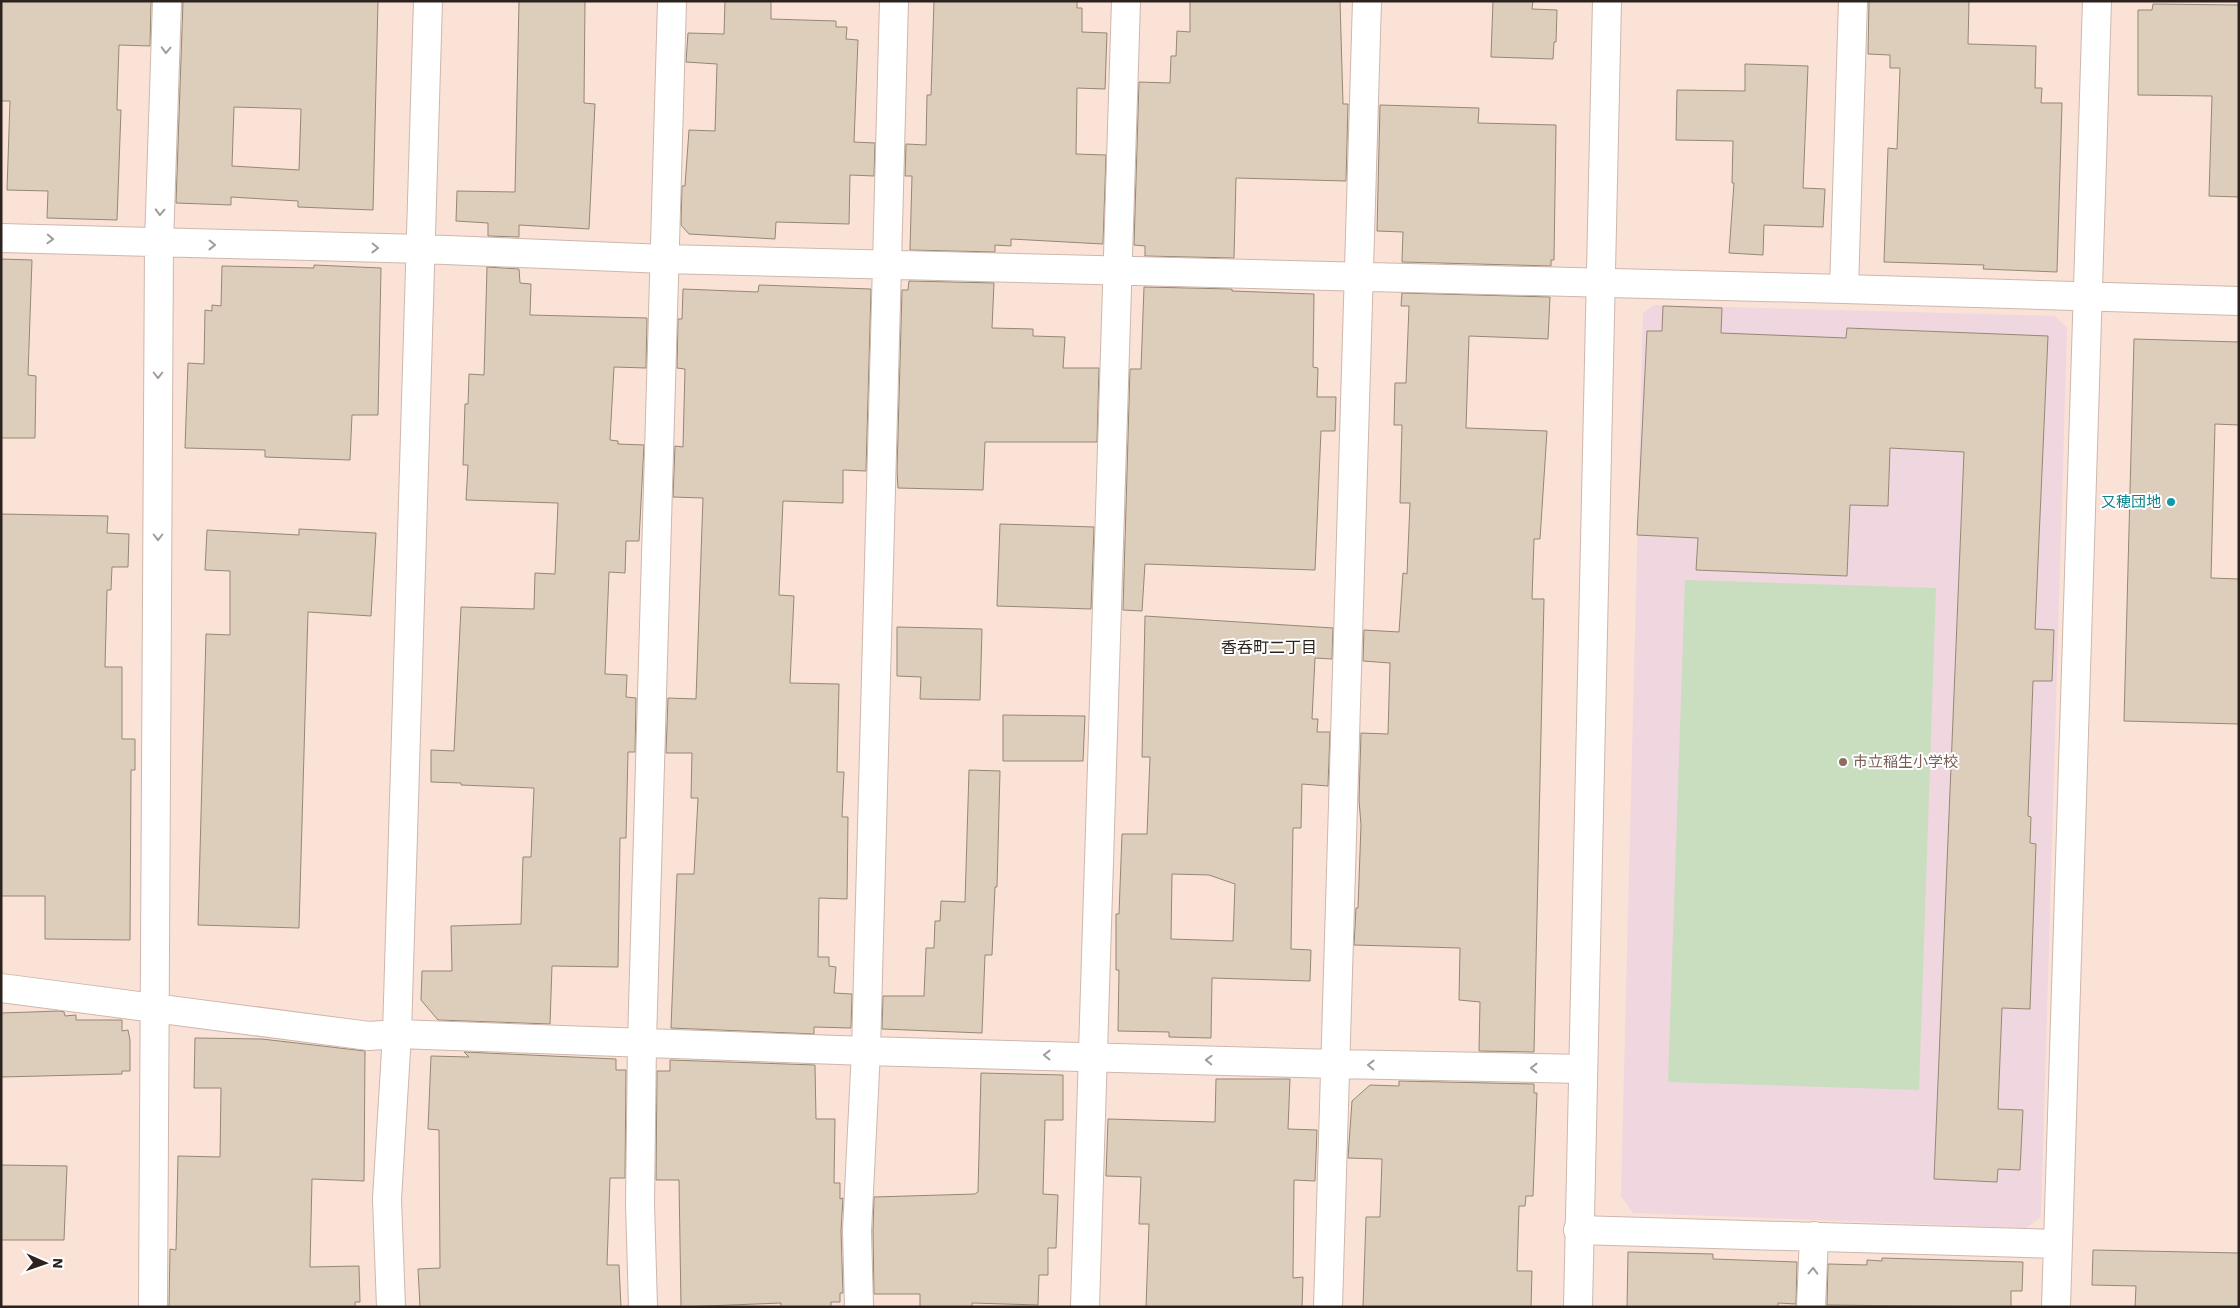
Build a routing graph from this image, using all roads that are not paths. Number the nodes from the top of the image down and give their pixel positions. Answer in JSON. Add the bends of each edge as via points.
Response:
{"nodes":[{"id":1,"x":167,"y":1,"type":"edge"},
{"id":2,"x":428,"y":1,"type":"edge"},
{"id":3,"x":672,"y":1,"type":"edge"},
{"id":4,"x":894,"y":1,"type":"edge"},
{"id":5,"x":1126,"y":1,"type":"edge"},
{"id":6,"x":1366,"y":1,"type":"edge"},
{"id":7,"x":1607,"y":1,"type":"edge"},
{"id":8,"x":1852,"y":1,"type":"edge"},
{"id":9,"x":2097,"y":1,"type":"edge"},
{"id":10,"x":1,"y":238,"type":"edge"},
{"id":11,"x":159,"y":243,"type":"junction"},
{"id":12,"x":422,"y":249,"type":"junction"},
{"id":13,"x":666,"y":259,"type":"junction"},
{"id":14,"x":887,"y":265,"type":"junction"},
{"id":15,"x":1118,"y":271,"type":"junction"},
{"id":16,"x":1359,"y":278,"type":"junction"},
{"id":17,"x":1601,"y":282,"type":"junction"},
{"id":18,"x":1844,"y":288,"type":"junction"},
{"id":19,"x":2088,"y":296,"type":"junction"},
{"id":20,"x":2239,"y":301,"type":"edge"},
{"id":21,"x":1,"y":988,"type":"edge"},
{"id":22,"x":155,"y":1008,"type":"junction"},
{"id":23,"x":397,"y":1034,"type":"junction"},
{"id":24,"x":642,"y":1042,"type":"junction"},
{"id":25,"x":866,"y":1051,"type":"junction"},
{"id":26,"x":1093,"y":1056,"type":"junction"},
{"id":27,"x":1336,"y":1064,"type":"junction"},
{"id":28,"x":1583,"y":1069,"type":"junction"},
{"id":29,"x":1578,"y":1230,"type":"junction"},
{"id":30,"x":1814,"y":1236,"type":"junction"},
{"id":31,"x":2058,"y":1244,"type":"junction"},
{"id":32,"x":153,"y":1307,"type":"edge"},
{"id":33,"x":391,"y":1307,"type":"edge"},
{"id":34,"x":643,"y":1307,"type":"edge"},
{"id":35,"x":859,"y":1307,"type":"edge"},
{"id":36,"x":1085,"y":1307,"type":"edge"},
{"id":37,"x":1328,"y":1307,"type":"edge"},
{"id":38,"x":1578,"y":1307,"type":"edge"},
{"id":39,"x":1811,"y":1307,"type":"edge"},
{"id":40,"x":2056,"y":1307,"type":"edge"}],
"edges":[{"from":1,"to":11,"type":"street","one_way":true},
{"from":2,"to":12,"type":"street"},
{"from":3,"to":13,"type":"street"},
{"from":4,"to":14,"type":"street"},
{"from":5,"to":15,"type":"street"},
{"from":6,"to":16,"type":"street"},
{"from":7,"to":17,"type":"street"},
{"from":8,"to":18,"type":"street"},
{"from":9,"to":19,"type":"street"},
{"from":10,"to":11,"type":"street","one_way":true},
{"from":11,"to":12,"type":"street","one_way":true},
{"from":11,"to":22,"type":"street","one_way":true},
{"from":12,"to":13,"type":"street"},
{"from":12,"to":23,"type":"street"},
{"from":13,"to":14,"type":"street"},
{"from":13,"to":24,"type":"street"},
{"from":14,"to":15,"type":"street"},
{"from":14,"to":25,"type":"street"},
{"from":15,"to":16,"type":"street"},
{"from":15,"to":26,"type":"street"},
{"from":16,"to":17,"type":"street"},
{"from":16,"to":27,"type":"street"},
{"from":17,"to":18,"type":"street"},
{"from":17,"to":28,"type":"street"},
{"from":18,"to":19,"type":"street"},
{"from":19,"to":20,"type":"street"},
{"from":19,"to":31,"type":"street"},
{"from":21,"to":22,"type":"street"},
{"from":22,"to":23,"type":"street","via":[[369,1036]]},
{"from":22,"to":32,"type":"street"},
{"from":23,"to":24,"type":"street"},
{"from":23,"to":33,"type":"street","via":[[388,1199]]},
{"from":24,"to":25,"type":"street"},
{"from":24,"to":34,"type":"street","via":[[640,1203]]},
{"from":26,"to":25,"type":"street","one_way":true},
{"from":25,"to":35,"type":"street","via":[[858,1231]]},
{"from":27,"to":26,"type":"street","one_way":true},
{"from":26,"to":36,"type":"street"},
{"from":28,"to":27,"type":"street","one_way":true},
{"from":27,"to":37,"type":"street"},
{"from":28,"to":29,"type":"street"},
{"from":29,"to":30,"type":"street"},
{"from":29,"to":38,"type":"street"},
{"from":30,"to":31,"type":"street"},
{"from":39,"to":30,"type":"street","one_way":true},
{"from":31,"to":40,"type":"street"}]}
